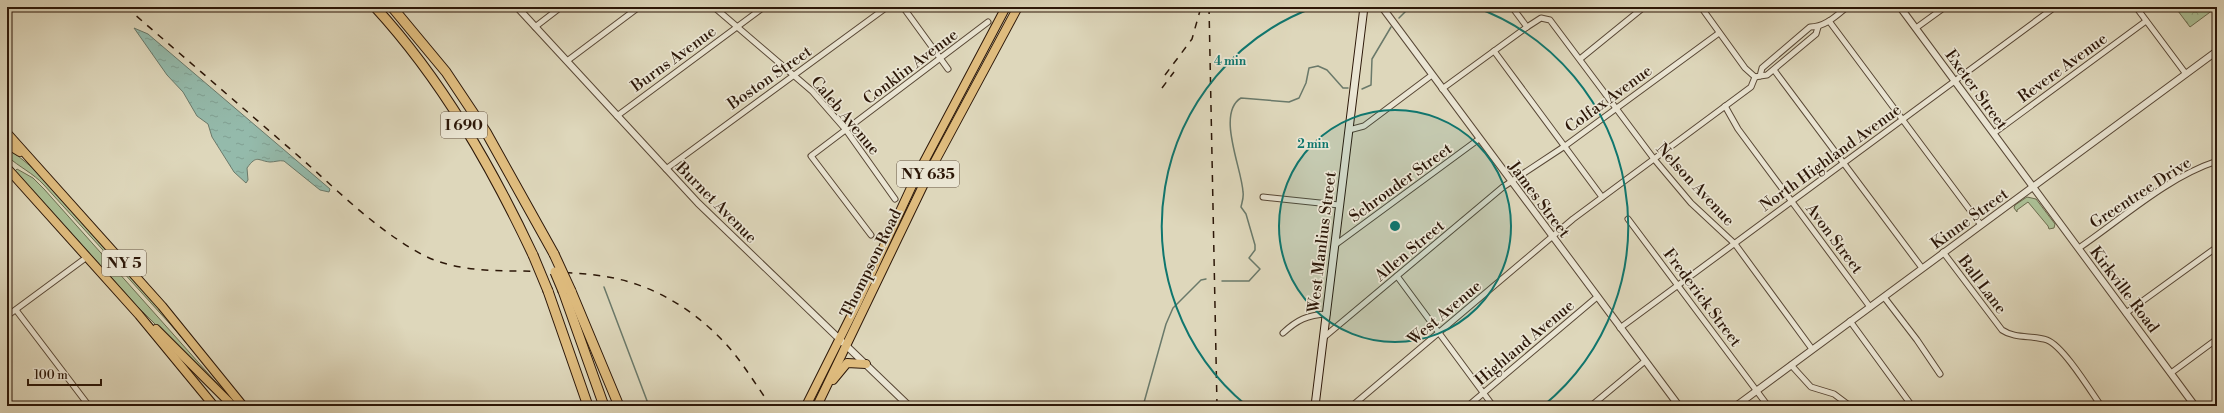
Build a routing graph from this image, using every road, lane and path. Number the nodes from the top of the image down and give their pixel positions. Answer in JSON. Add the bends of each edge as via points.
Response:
{"nodes":[{"id":1,"x":375,"y":7,"type":"edge"},
{"id":2,"x":392,"y":7,"type":"edge"},
{"id":3,"x":517,"y":7,"type":"edge"},
{"id":4,"x":561,"y":7,"type":"edge"},
{"id":5,"x":640,"y":7,"type":"edge"},
{"id":6,"x":714,"y":7,"type":"edge"},
{"id":7,"x":764,"y":7,"type":"edge"},
{"id":8,"x":888,"y":7,"type":"edge"},
{"id":9,"x":903,"y":7,"type":"edge"},
{"id":10,"x":1006,"y":7,"type":"edge"},
{"id":11,"x":1018,"y":7,"type":"edge"},
{"id":12,"x":1382,"y":7,"type":"edge"},
{"id":13,"x":1512,"y":7,"type":"edge"},
{"id":14,"x":1644,"y":7,"type":"edge"},
{"id":15,"x":1701,"y":7,"type":"edge"},
{"id":16,"x":1847,"y":7,"type":"edge"},
{"id":17,"x":1900,"y":7,"type":"edge"},
{"id":18,"x":1945,"y":7,"type":"edge"},
{"id":19,"x":2055,"y":7,"type":"edge"},
{"id":20,"x":2136,"y":7,"type":"edge"},
{"id":21,"x":1364,"y":8,"type":"edge"},
{"id":22,"x":1829,"y":21,"type":"junction"},
{"id":23,"x":2146,"y":21,"type":"junction"},
{"id":24,"x":988,"y":22,"type":"dead end"},
{"id":25,"x":535,"y":27,"type":"junction"},
{"id":26,"x":737,"y":27,"type":"junction"},
{"id":27,"x":1527,"y":27,"type":"junction"},
{"id":28,"x":1818,"y":27,"type":"junction"},
{"id":29,"x":1916,"y":28,"type":"junction"},
{"id":30,"x":1719,"y":33,"type":"junction"},
{"id":31,"x":1494,"y":51,"type":"junction"},
{"id":32,"x":2217,"y":52,"type":"edge"},
{"id":33,"x":941,"y":58,"type":"junction"},
{"id":34,"x":1580,"y":59,"type":"junction"},
{"id":35,"x":567,"y":61,"type":"junction"},
{"id":36,"x":948,"y":69,"type":"dead end"},
{"id":37,"x":1774,"y":70,"type":"junction"},
{"id":38,"x":2186,"y":74,"type":"junction"},
{"id":39,"x":1432,"y":75,"type":"junction"},
{"id":40,"x":795,"y":76,"type":"junction"},
{"id":41,"x":1757,"y":76,"type":"junction"},
{"id":42,"x":1955,"y":81,"type":"junction"},
{"id":43,"x":1442,"y":89,"type":"junction"},
{"id":44,"x":1725,"y":106,"type":"junction"},
{"id":45,"x":1616,"y":109,"type":"junction"},
{"id":46,"x":617,"y":116,"type":"junction"},
{"id":47,"x":1903,"y":120,"type":"junction"},
{"id":48,"x":846,"y":130,"type":"junction"},
{"id":49,"x":1349,"y":130,"type":"junction"},
{"id":50,"x":7,"y":133,"type":"edge"},
{"id":51,"x":1994,"y":134,"type":"junction"},
{"id":52,"x":1480,"y":139,"type":"junction"},
{"id":53,"x":7,"y":144,"type":"edge"},
{"id":54,"x":1564,"y":146,"type":"junction"},
{"id":55,"x":30,"y":159,"type":"junction"},
{"id":56,"x":1654,"y":159,"type":"junction"},
{"id":57,"x":2217,"y":161,"type":"edge"},
{"id":58,"x":1845,"y":163,"type":"junction"},
{"id":59,"x":7,"y":168,"type":"edge"},
{"id":60,"x":666,"y":169,"type":"junction"},
{"id":61,"x":1511,"y":182,"type":"junction"},
{"id":62,"x":2033,"y":187,"type":"junction"},
{"id":63,"x":1263,"y":197,"type":"dead end"},
{"id":64,"x":1602,"y":197,"type":"junction"},
{"id":65,"x":895,"y":199,"type":"dead end"},
{"id":66,"x":1792,"y":202,"type":"junction"},
{"id":67,"x":1339,"y":205,"type":"junction"},
{"id":68,"x":1628,"y":219,"type":"dead end"},
{"id":69,"x":1981,"y":225,"type":"junction"},
{"id":70,"x":871,"y":235,"type":"dead end"},
{"id":71,"x":1553,"y":238,"type":"junction"},
{"id":72,"x":1335,"y":244,"type":"junction"},
{"id":73,"x":1735,"y":244,"type":"junction"},
{"id":74,"x":2217,"y":247,"type":"edge"},
{"id":75,"x":2079,"y":248,"type":"junction"},
{"id":76,"x":1943,"y":252,"type":"junction"},
{"id":77,"x":87,"y":257,"type":"junction"},
{"id":78,"x":1922,"y":268,"type":"junction"},
{"id":79,"x":1397,"y":276,"type":"junction"},
{"id":80,"x":1678,"y":286,"type":"junction"},
{"id":81,"x":567,"y":291,"type":"junction"},
{"id":82,"x":1597,"y":297,"type":"junction"},
{"id":83,"x":1884,"y":297,"type":"junction"},
{"id":84,"x":1870,"y":307,"type":"junction"},
{"id":85,"x":16,"y":310,"type":"junction"},
{"id":86,"x":2126,"y":313,"type":"junction"},
{"id":87,"x":1327,"y":314,"type":"junction"},
{"id":88,"x":139,"y":315,"type":"junction"},
{"id":89,"x":7,"y":316,"type":"edge"},
{"id":90,"x":1850,"y":321,"type":"junction"},
{"id":91,"x":1620,"y":328,"type":"junction"},
{"id":92,"x":1283,"y":333,"type":"dead end"},
{"id":93,"x":1439,"y":333,"type":"junction"},
{"id":94,"x":1324,"y":338,"type":"junction"},
{"id":95,"x":839,"y":339,"type":"junction"},
{"id":96,"x":2217,"y":339,"type":"edge"},
{"id":97,"x":846,"y":345,"type":"junction"},
{"id":98,"x":1812,"y":349,"type":"junction"},
{"id":99,"x":1645,"y":361,"type":"junction"},
{"id":100,"x":866,"y":364,"type":"junction"},
{"id":101,"x":1791,"y":365,"type":"junction"},
{"id":102,"x":2171,"y":373,"type":"junction"},
{"id":103,"x":1940,"y":374,"type":"dead end"},
{"id":104,"x":581,"y":390,"type":"junction"},
{"id":105,"x":1756,"y":391,"type":"junction"},
{"id":106,"x":1484,"y":393,"type":"junction"},
{"id":107,"x":236,"y":397,"type":"junction"},
{"id":108,"x":821,"y":397,"type":"junction"},
{"id":109,"x":226,"y":404,"type":"edge"},
{"id":110,"x":89,"y":406,"type":"edge"},
{"id":111,"x":214,"y":406,"type":"edge"},
{"id":112,"x":243,"y":406,"type":"edge"},
{"id":113,"x":584,"y":406,"type":"edge"},
{"id":114,"x":588,"y":406,"type":"edge"},
{"id":115,"x":604,"y":406,"type":"edge"},
{"id":116,"x":619,"y":406,"type":"edge"},
{"id":117,"x":806,"y":406,"type":"edge"},
{"id":118,"x":817,"y":406,"type":"edge"},
{"id":119,"x":909,"y":406,"type":"edge"},
{"id":120,"x":1315,"y":406,"type":"edge"},
{"id":121,"x":1352,"y":406,"type":"edge"},
{"id":122,"x":1468,"y":406,"type":"edge"},
{"id":123,"x":1493,"y":406,"type":"edge"},
{"id":124,"x":1591,"y":406,"type":"edge"},
{"id":125,"x":1679,"y":406,"type":"edge"},
{"id":126,"x":1736,"y":406,"type":"edge"},
{"id":127,"x":1768,"y":406,"type":"edge"},
{"id":128,"x":1850,"y":406,"type":"edge"},
{"id":129,"x":1912,"y":406,"type":"edge"},
{"id":130,"x":2101,"y":406,"type":"edge"},
{"id":131,"x":2195,"y":406,"type":"edge"}],
"edges":[{"from":1,"to":104,"type":"highway","number":"I 690","bridge":true,"via":[[419,59],[467,130],[508,204],[548,291]]},
{"from":2,"to":81,"type":"highway","number":"I 690","bridge":true,"via":[[450,79],[503,159],[530,210]]},
{"from":3,"to":25,"type":"street","name":"Burnet Avenue"},
{"from":4,"to":25,"type":"street"},
{"from":5,"to":35,"type":"street"},
{"from":6,"to":26,"type":"street","name":"Caleb Avenue"},
{"from":7,"to":26,"type":"street","name":"Burns Avenue"},
{"from":8,"to":40,"type":"street","name":"Boston Street"},
{"from":9,"to":33,"type":"street"},
{"from":10,"to":95,"type":"main road","name":"Thompson Road","number":"NY 635","via":[[916,177]]},
{"from":11,"to":97,"type":"main road","name":"Thompson Road","number":"NY 635","via":[[932,165]]},
{"from":12,"to":39,"type":"street","name":"James Street"},
{"from":13,"to":27,"type":"street"},
{"from":14,"to":34,"type":"street"},
{"from":15,"to":30,"type":"street"},
{"from":16,"to":22,"type":"street","name":"West Avenue"},
{"from":17,"to":29,"type":"street","name":"Exeter Street"},
{"from":18,"to":29,"type":"street"},
{"from":19,"to":42,"type":"street","name":"North Highland Avenue"},
{"from":20,"to":23,"type":"street"},
{"from":21,"to":49,"type":"main road","name":"West Manlius Street"},
{"from":22,"to":28,"type":"street","name":"West Avenue"},
{"from":22,"to":47,"type":"street"},
{"from":23,"to":38,"type":"street"},
{"from":23,"to":51,"type":"street","name":"Revere Avenue"},
{"from":24,"to":33,"type":"street","name":"Conklin Avenue"},
{"from":25,"to":35,"type":"street","name":"Burnet Avenue"},
{"from":26,"to":40,"type":"street","name":"Caleb Avenue"},
{"from":26,"to":46,"type":"street","name":"Burns Avenue"},
{"from":27,"to":31,"type":"street"},
{"from":27,"to":34,"type":"street","name":"Nelson Avenue","via":[[1541,18],[1546,18],[1554,24]]},
{"from":28,"to":37,"type":"street","via":[[1816,34]]},
{"from":28,"to":41,"type":"street","name":"West Avenue","via":[[1810,28],[1762,68]]},
{"from":29,"to":42,"type":"street","name":"Exeter Street"},
{"from":30,"to":41,"type":"street","via":[[1745,68]]},
{"from":30,"to":45,"type":"street","name":"Colfax Avenue"},
{"from":31,"to":43,"type":"street"},
{"from":31,"to":54,"type":"street"},
{"from":32,"to":38,"type":"street","name":"Kinne Street"},
{"from":33,"to":36,"type":"street"},
{"from":33,"to":48,"type":"street","name":"Conklin Avenue"},
{"from":34,"to":45,"type":"street","name":"Nelson Avenue"},
{"from":35,"to":46,"type":"street","name":"Burnet Avenue"},
{"from":37,"to":41,"type":"street","via":[[1767,75]]},
{"from":37,"to":58,"type":"street"},
{"from":38,"to":62,"type":"street","name":"Kinne Street"},
{"from":39,"to":43,"type":"street","name":"James Street"},
{"from":39,"to":49,"type":"street","via":[[1364,126]]},
{"from":40,"to":48,"type":"street","name":"Caleb Avenue","via":[[812,91]]},
{"from":40,"to":60,"type":"street","name":"Boston Street"},
{"from":41,"to":44,"type":"street","name":"West Avenue","via":[[1751,87]]},
{"from":42,"to":47,"type":"street","name":"North Highland Avenue"},
{"from":42,"to":51,"type":"street","name":"Exeter Street"},
{"from":43,"to":52,"type":"street","name":"James Street"},
{"from":44,"to":56,"type":"street","name":"West Avenue"},
{"from":44,"to":66,"type":"street","name":"Avon Street","via":[[1738,129]]},
{"from":45,"to":54,"type":"street","name":"Colfax Avenue"},
{"from":45,"to":56,"type":"street","name":"Nelson Avenue"},
{"from":46,"to":60,"type":"street","name":"Burnet Avenue"},
{"from":47,"to":58,"type":"street","name":"North Highland Avenue"},
{"from":47,"to":69,"type":"street"},
{"from":48,"to":65,"type":"street","name":"Caleb Avenue"},
{"from":48,"to":70,"type":"street","name":"Conklin Avenue","via":[[811,156]]},
{"from":49,"to":67,"type":"main road","name":"West Manlius Street"},
{"from":50,"to":55,"type":"main road","number":"NY 5"},
{"from":51,"to":62,"type":"street","name":"Exeter Street"},
{"from":52,"to":61,"type":"street","name":"James Street"},
{"from":52,"to":72,"type":"street","name":"Schrouder Street"},
{"from":53,"to":55,"type":"main road"},
{"from":54,"to":61,"type":"street","name":"Colfax Avenue"},
{"from":54,"to":64,"type":"street"},
{"from":55,"to":107,"type":"main road","number":"NY 5","via":[[162,306]]},
{"from":56,"to":64,"type":"street","name":"West Avenue"},
{"from":56,"to":73,"type":"street","name":"Nelson Avenue","via":[[1691,203]]},
{"from":57,"to":75,"type":"street","name":"Greentree Drive","via":[[2175,181]]},
{"from":58,"to":66,"type":"street","name":"North Highland Avenue"},
{"from":58,"to":78,"type":"street"},
{"from":59,"to":77,"type":"main road","number":"NY 5"},
{"from":60,"to":95,"type":"street","name":"Burnet Avenue"},
{"from":61,"to":71,"type":"street","name":"James Street"},
{"from":61,"to":79,"type":"street","name":"Allen Street"},
{"from":62,"to":69,"type":"street","name":"Kinne Street"},
{"from":62,"to":75,"type":"street","name":"Kirkville Road"},
{"from":63,"to":67,"type":"street"},
{"from":64,"to":71,"type":"street","name":"West Avenue","via":[[1557,232]]},
{"from":66,"to":73,"type":"street","name":"North Highland Avenue"},
{"from":66,"to":84,"type":"street","name":"Avon Street"},
{"from":67,"to":72,"type":"main road","name":"West Manlius Street"},
{"from":68,"to":80,"type":"street","name":"Frederick Street"},
{"from":69,"to":76,"type":"street","name":"Kinne Street"},
{"from":71,"to":82,"type":"street","name":"James Street"},
{"from":71,"to":93,"type":"street","name":"West Avenue"},
{"from":72,"to":87,"type":"main road","name":"West Manlius Street"},
{"from":73,"to":80,"type":"street","name":"North Highland Avenue"},
{"from":73,"to":98,"type":"street","name":"Nelson Avenue"},
{"from":74,"to":86,"type":"street"},
{"from":75,"to":86,"type":"street","name":"Kirkville Road"},
{"from":76,"to":78,"type":"street","name":"Kinne Street"},
{"from":76,"to":130,"type":"street","name":"Ball Lane","via":[[2002,330],[2011,335],[2041,338],[2053,344],[2065,356]]},
{"from":77,"to":85,"type":"street"},
{"from":77,"to":88,"type":"main road","number":"NY 5"},
{"from":78,"to":83,"type":"street","name":"Kinne Street"},
{"from":79,"to":93,"type":"street"},
{"from":79,"to":94,"type":"street","name":"Allen Street"},
{"from":80,"to":91,"type":"street","name":"North Highland Avenue"},
{"from":80,"to":105,"type":"street","name":"Frederick Street"},
{"from":81,"to":115,"type":"highway","number":"I 690"},
{"from":81,"to":116,"type":"highway"},
{"from":82,"to":91,"type":"street","name":"James Street"},
{"from":82,"to":106,"type":"street","name":"Highland Avenue"},
{"from":83,"to":84,"type":"street","name":"Kinne Street"},
{"from":83,"to":103,"type":"street"},
{"from":84,"to":90,"type":"street","name":"Kinne Street"},
{"from":85,"to":89,"type":"street"},
{"from":85,"to":110,"type":"street"},
{"from":86,"to":102,"type":"street","name":"Kirkville Road"},
{"from":87,"to":92,"type":"street","via":[[1305,317],[1296,321]]},
{"from":87,"to":94,"type":"main road","name":"West Manlius Street"},
{"from":88,"to":109,"type":"main road","via":[[171,342]]},
{"from":88,"to":111,"type":"main road","number":"NY 5"},
{"from":90,"to":98,"type":"street","name":"Kinne Street"},
{"from":90,"to":129,"type":"street"},
{"from":91,"to":99,"type":"street","name":"James Street"},
{"from":93,"to":106,"type":"street"},
{"from":93,"to":121,"type":"street","name":"West Avenue"},
{"from":94,"to":120,"type":"main road","name":"West Manlius Street"},
{"from":95,"to":97,"type":"street","name":"Burnet Avenue"},
{"from":95,"to":117,"type":"main road","name":"Thompson Road","number":"NY 635"},
{"from":96,"to":102,"type":"street"},
{"from":97,"to":100,"type":"street","name":"Burnet Avenue"},
{"from":97,"to":108,"type":"main road","name":"Thompson Road","number":"NY 635"},
{"from":98,"to":101,"type":"street","name":"Kinne Street"},
{"from":99,"to":124,"type":"street"},
{"from":99,"to":125,"type":"street","name":"James Street"},
{"from":100,"to":108,"type":"main road","via":[[848,363]]},
{"from":100,"to":119,"type":"street","name":"Burnet Avenue"},
{"from":101,"to":105,"type":"street","name":"Kinne Street"},
{"from":101,"to":128,"type":"street","via":[[1811,387],[1834,394]]},
{"from":102,"to":131,"type":"street","name":"Kirkville Road"},
{"from":104,"to":113,"type":"highway"},
{"from":104,"to":114,"type":"highway","number":"I 690"},
{"from":105,"to":126,"type":"street","name":"Kinne Street"},
{"from":105,"to":127,"type":"street","name":"Frederick Street"},
{"from":106,"to":122,"type":"street","name":"Highland Avenue"},
{"from":106,"to":123,"type":"street"},
{"from":107,"to":109,"type":"street"},
{"from":107,"to":112,"type":"main road","number":"NY 5"},
{"from":108,"to":118,"type":"main road","name":"Thompson Road","number":"NY 635"}]}
